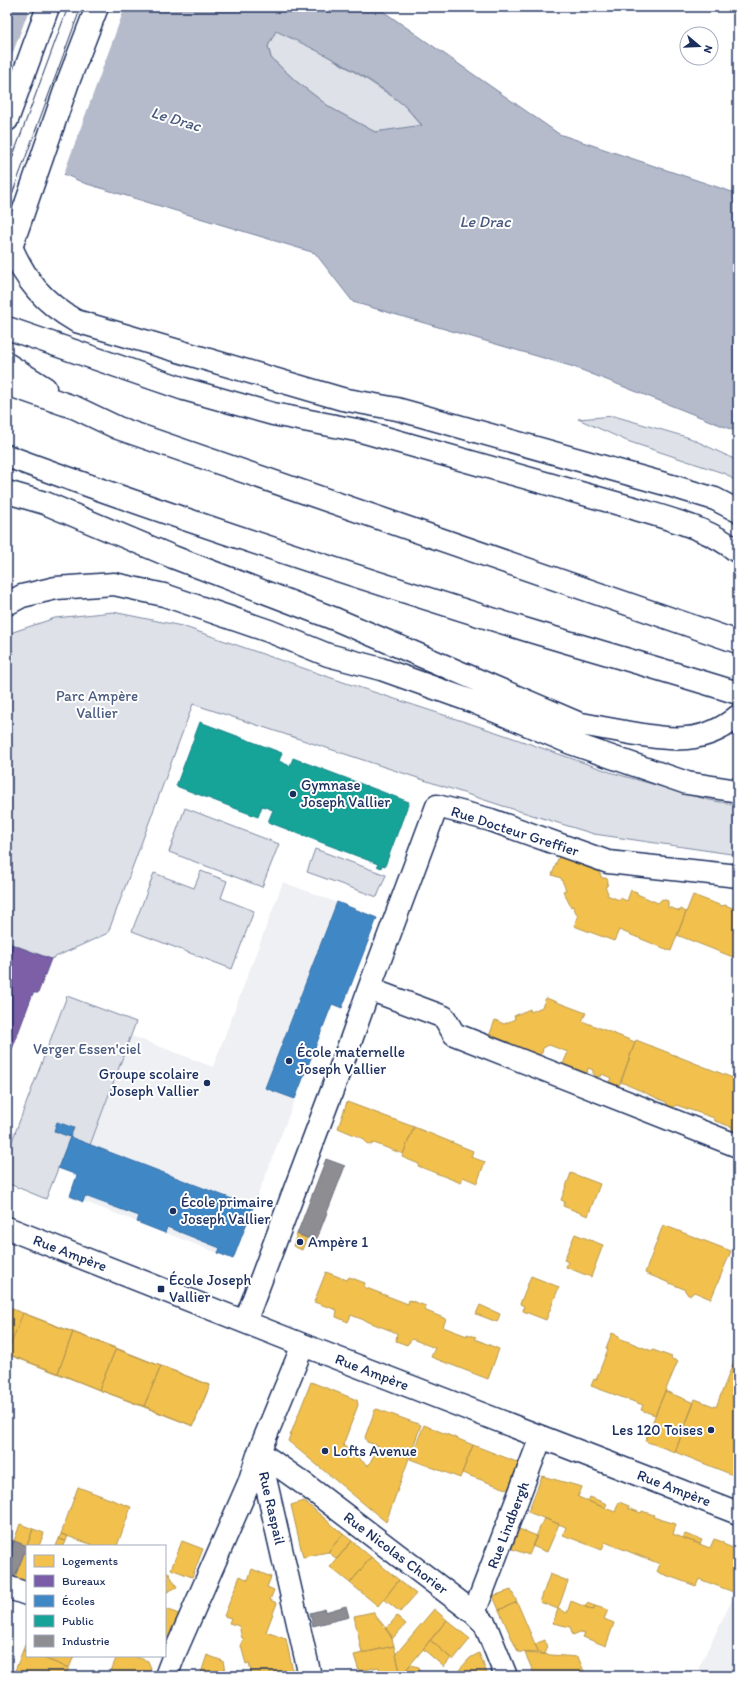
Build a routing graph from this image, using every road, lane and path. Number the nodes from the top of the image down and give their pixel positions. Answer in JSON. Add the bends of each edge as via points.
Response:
{"nodes":[{"id":1,"x":48,"y":7,"type":"edge"},
{"id":2,"x":97,"y":7,"type":"edge"},
{"id":3,"x":7,"y":120,"type":"edge"},
{"id":4,"x":9,"y":253,"type":"edge"},
{"id":5,"x":7,"y":328,"type":"edge"},
{"id":6,"x":7,"y":364,"type":"edge"},
{"id":7,"x":7,"y":384,"type":"edge"},
{"id":8,"x":342,"y":399,"type":"junction"},
{"id":9,"x":76,"y":408,"type":"junction"},
{"id":10,"x":7,"y":456,"type":"edge"},
{"id":11,"x":7,"y":492,"type":"edge"},
{"id":12,"x":630,"y":507,"type":"junction"},
{"id":13,"x":738,"y":511,"type":"edge"},
{"id":14,"x":738,"y":552,"type":"edge"},
{"id":15,"x":7,"y":604,"type":"edge"},
{"id":16,"x":738,"y":642,"type":"edge"},
{"id":17,"x":738,"y":693,"type":"edge"},
{"id":18,"x":474,"y":702,"type":"junction"},
{"id":19,"x":730,"y":721,"type":"edge"},
{"id":20,"x":580,"y":724,"type":"junction"},
{"id":21,"x":738,"y":791,"type":"edge"},
{"id":22,"x":738,"y":876,"type":"edge"},
{"id":23,"x":369,"y":989,"type":"junction"},
{"id":24,"x":738,"y":1146,"type":"edge"},
{"id":25,"x":7,"y":1228,"type":"edge"},
{"id":26,"x":246,"y":1322,"type":"junction"},
{"id":27,"x":303,"y":1345,"type":"junction"},
{"id":28,"x":541,"y":1437,"type":"junction"},
{"id":29,"x":259,"y":1452,"type":"junction"},
{"id":30,"x":738,"y":1513,"type":"edge"},
{"id":31,"x":7,"y":1587,"type":"edge"},
{"id":32,"x":26,"y":1594,"type":"edge"},
{"id":33,"x":474,"y":1613,"type":"junction"},
{"id":34,"x":170,"y":1648,"type":"edge"},
{"id":35,"x":166,"y":1676,"type":"edge"},
{"id":36,"x":310,"y":1676,"type":"edge"},
{"id":37,"x":506,"y":1676,"type":"edge"}],
"edges":[{"from":1,"to":3,"type":"main road"},
{"from":2,"to":4,"type":"main road","via":[[68,82]]},
{"from":4,"to":8,"type":"main road","via":[[37,290],[62,313],[76,321]]},
{"from":5,"to":12,"type":"main road","via":[[184,389],[273,414],[361,431]]},
{"from":6,"to":9,"type":"main road"},
{"from":7,"to":9,"type":"main road"},
{"from":8,"to":12,"type":"main road"},
{"from":8,"to":13,"type":"main road","via":[[397,409],[672,486],[715,499]]},
{"from":9,"to":16,"type":"main road","via":[[125,431]]},
{"from":10,"to":17,"type":"main road","via":[[99,490],[371,580]]},
{"from":11,"to":20,"type":"main road","via":[[45,503],[173,557],[335,618]]},
{"from":12,"to":14,"type":"main road","via":[[706,533],[727,543]]},
{"from":15,"to":18,"type":"main road","via":[[22,596],[56,588],[114,584],[164,595],[269,631],[328,655],[381,669]]},
{"from":18,"to":20,"type":"main road"},
{"from":18,"to":21,"type":"main road","via":[[571,743],[687,783]]},
{"from":19,"to":20,"type":"main road","via":[[701,736],[679,739]]},
{"from":22,"to":23,"type":"main road","name":"Rue Docteur Greffier","via":[[608,862],[491,820],[437,806]]},
{"from":23,"to":24,"type":"main road","via":[[444,1017],[454,1034]]},
{"from":23,"to":26,"type":"main road","name":"Rue Docteur Greffier"},
{"from":25,"to":26,"type":"main road","name":"Rue Ampère"},
{"from":26,"to":27,"type":"main road","name":"Rue Ampère"},
{"from":27,"to":28,"type":"main road","name":"Rue Ampère"},
{"from":27,"to":29,"type":"main road","name":"Rue Raspail"},
{"from":28,"to":30,"type":"main road","name":"Rue Ampère"},
{"from":28,"to":33,"type":"main road","name":"Rue Lindbergh"},
{"from":29,"to":33,"type":"main road","name":"Rue Nicolas Chorier"},
{"from":29,"to":34,"type":"main road","via":[[249,1483]]},
{"from":29,"to":36,"type":"main road","name":"Rue Raspail"},
{"from":31,"to":32,"type":"main road"},
{"from":33,"to":37,"type":"main road","name":"Rue Nicolas Chorier","via":[[485,1624]]},
{"from":34,"to":35,"type":"main road"}]}
